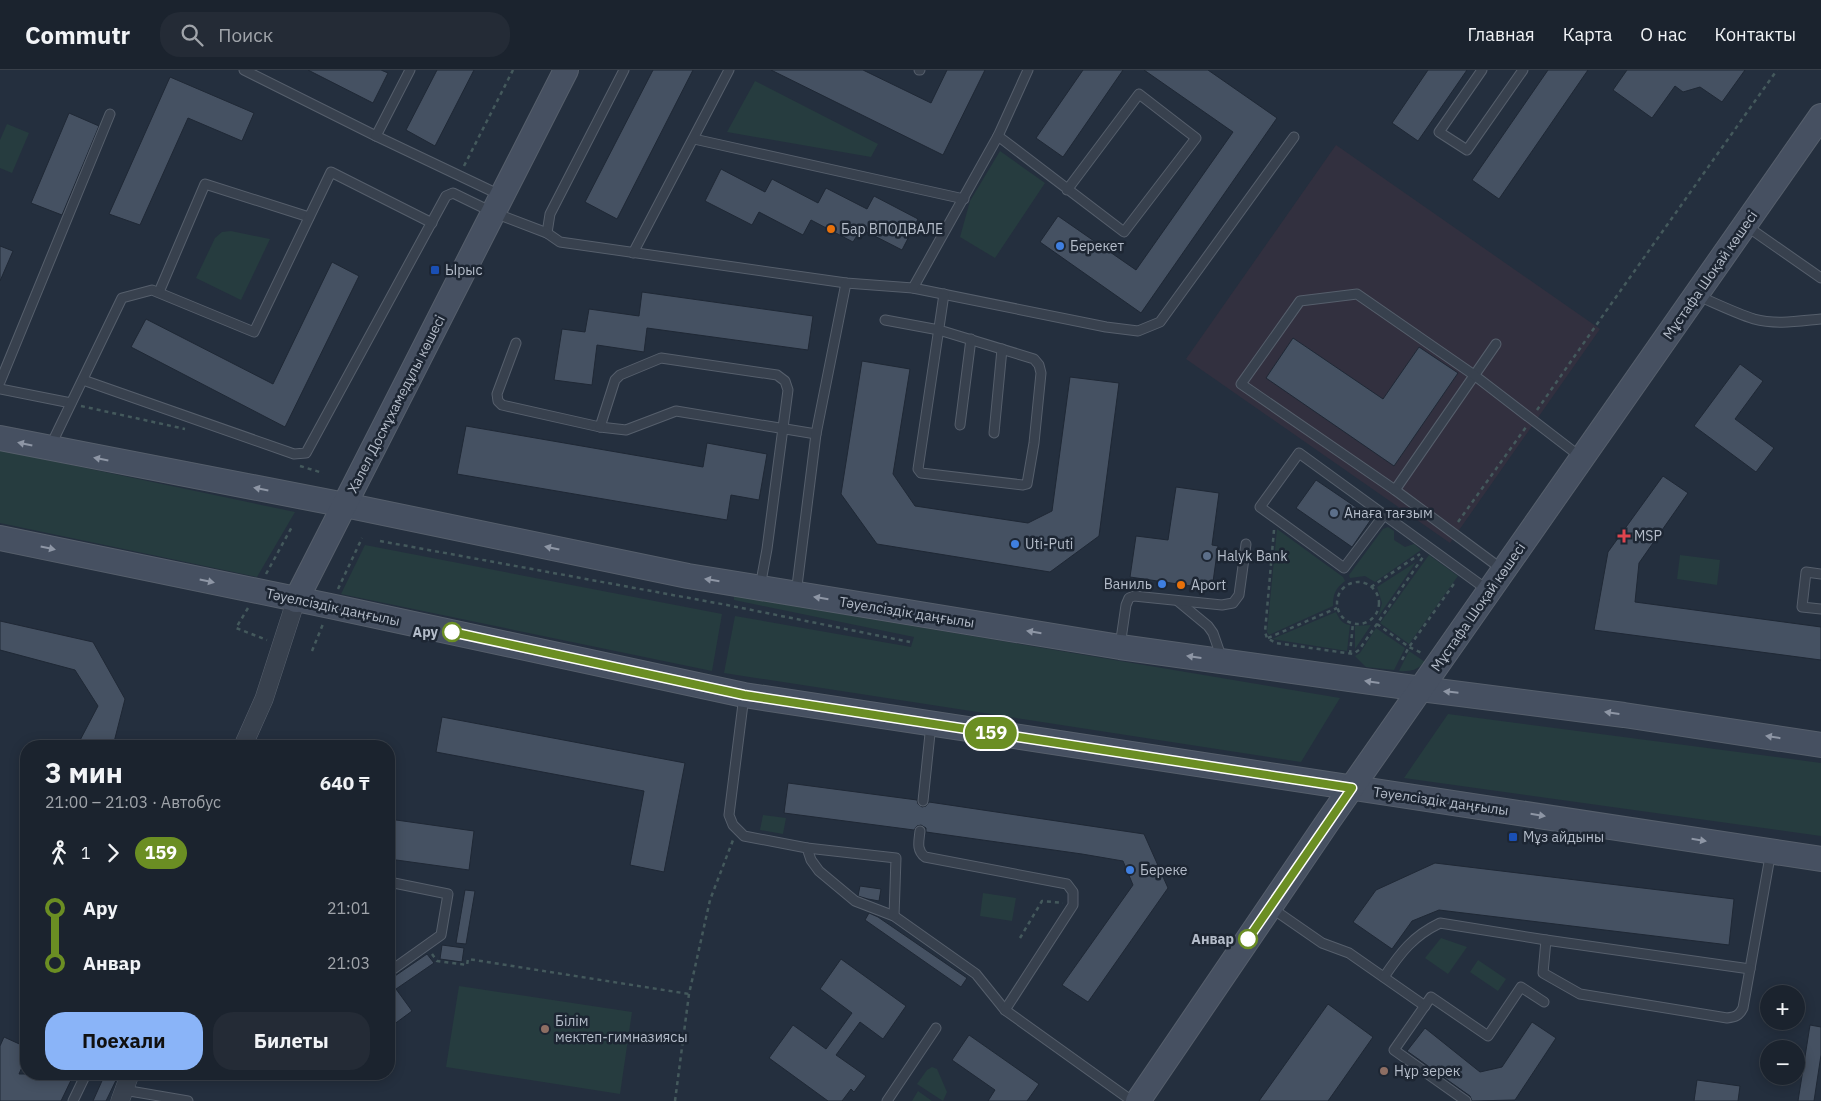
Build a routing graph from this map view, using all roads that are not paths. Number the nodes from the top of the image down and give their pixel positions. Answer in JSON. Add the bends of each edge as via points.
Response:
{"nodes":[{"id":1,"x":244,"y":70,"type":"edge"},
{"id":2,"x":410,"y":70,"type":"edge"},
{"id":3,"x":566,"y":70,"type":"edge"},
{"id":4,"x":624,"y":70,"type":"edge"},
{"id":5,"x":729,"y":70,"type":"edge"},
{"id":6,"x":1028,"y":70,"type":"edge"},
{"id":7,"x":1482,"y":70,"type":"edge"},
{"id":8,"x":1523,"y":70,"type":"edge"},
{"id":9,"x":110,"y":114,"type":"dead end"},
{"id":10,"x":1821,"y":116,"type":"edge"},
{"id":11,"x":376,"y":136,"type":"junction"},
{"id":12,"x":998,"y":136,"type":"junction"},
{"id":13,"x":1294,"y":137,"type":"dead end"},
{"id":14,"x":694,"y":139,"type":"junction"},
{"id":15,"x":459,"y":176,"type":"junction"},
{"id":16,"x":1067,"y":190,"type":"junction"},
{"id":17,"x":450,"y":194,"type":"junction"},
{"id":18,"x":964,"y":200,"type":"junction"},
{"id":19,"x":497,"y":204,"type":"junction"},
{"id":20,"x":309,"y":217,"type":"junction"},
{"id":21,"x":432,"y":223,"type":"junction"},
{"id":22,"x":1745,"y":225,"type":"junction"},
{"id":23,"x":547,"y":233,"type":"junction"},
{"id":24,"x":633,"y":253,"type":"junction"},
{"id":25,"x":1821,"y":278,"type":"edge"},
{"id":26,"x":846,"y":283,"type":"junction"},
{"id":27,"x":913,"y":288,"type":"junction"},
{"id":28,"x":159,"y":292,"type":"junction"},
{"id":29,"x":944,"y":294,"type":"junction"},
{"id":30,"x":1696,"y":295,"type":"junction"},
{"id":31,"x":1821,"y":319,"type":"edge"},
{"id":32,"x":885,"y":320,"type":"dead end"},
{"id":33,"x":939,"y":330,"type":"junction"},
{"id":34,"x":971,"y":339,"type":"junction"},
{"id":35,"x":516,"y":343,"type":"dead end"},
{"id":36,"x":1496,"y":344,"type":"dead end"},
{"id":37,"x":1002,"y":349,"type":"junction"},
{"id":38,"x":1474,"y":375,"type":"junction"},
{"id":39,"x":83,"y":380,"type":"junction"},
{"id":40,"x":0,"y":382,"type":"edge"},
{"id":41,"x":0,"y":388,"type":"edge"},
{"id":42,"x":71,"y":403,"type":"junction"},
{"id":43,"x":960,"y":426,"type":"dead end"},
{"id":44,"x":600,"y":427,"type":"junction"},
{"id":45,"x":783,"y":429,"type":"junction"},
{"id":46,"x":994,"y":433,"type":"dead end"},
{"id":47,"x":816,"y":434,"type":"junction"},
{"id":48,"x":0,"y":438,"type":"edge"},
{"id":49,"x":50,"y":449,"type":"junction"},
{"id":50,"x":1582,"y":458,"type":"junction"},
{"id":51,"x":1395,"y":490,"type":"junction"},
{"id":52,"x":345,"y":505,"type":"junction"},
{"id":53,"x":1384,"y":515,"type":"junction"},
{"id":54,"x":0,"y":538,"type":"edge"},
{"id":55,"x":1246,"y":544,"type":"dead end"},
{"id":56,"x":1504,"y":570,"type":"junction"},
{"id":57,"x":1821,"y":574,"type":"edge"},
{"id":58,"x":760,"y":588,"type":"junction"},
{"id":59,"x":1489,"y":591,"type":"junction"},
{"id":60,"x":796,"y":594,"type":"junction"},
{"id":61,"x":296,"y":600,"type":"junction"},
{"id":62,"x":1178,"y":602,"type":"junction"},
{"id":63,"x":1821,"y":609,"type":"edge"},
{"id":64,"x":1120,"y":646,"type":"junction"},
{"id":65,"x":1223,"y":661,"type":"junction"},
{"id":66,"x":1421,"y":689,"type":"junction"},
{"id":67,"x":744,"y":695,"type":"junction"},
{"id":68,"x":931,"y":724,"type":"junction"},
{"id":69,"x":246,"y":740,"type":"edge"},
{"id":70,"x":1821,"y":745,"type":"edge"},
{"id":71,"x":1352,"y":788,"type":"junction"},
{"id":72,"x":924,"y":801,"type":"dead end"},
{"id":73,"x":920,"y":831,"type":"dead end"},
{"id":74,"x":807,"y":848,"type":"junction"},
{"id":75,"x":1771,"y":851,"type":"junction"},
{"id":76,"x":1821,"y":859,"type":"edge"},
{"id":77,"x":395,"y":883,"type":"edge"},
{"id":78,"x":1270,"y":906,"type":"junction"},
{"id":79,"x":894,"y":916,"type":"junction"},
{"id":80,"x":1546,"y":940,"type":"junction"},
{"id":81,"x":395,"y":968,"type":"edge"},
{"id":82,"x":1750,"y":969,"type":"junction"},
{"id":83,"x":1384,"y":977,"type":"junction"},
{"id":84,"x":1544,"y":1002,"type":"dead end"},
{"id":85,"x":1425,"y":1006,"type":"junction"},
{"id":86,"x":1006,"y":1010,"type":"junction"},
{"id":87,"x":936,"y":1028,"type":"dead end"},
{"id":88,"x":83,"y":1080,"type":"edge"},
{"id":89,"x":128,"y":1080,"type":"edge"},
{"id":90,"x":122,"y":1096,"type":"edge"},
{"id":91,"x":73,"y":1101,"type":"edge"},
{"id":92,"x":188,"y":1101,"type":"edge"},
{"id":93,"x":887,"y":1101,"type":"edge"},
{"id":94,"x":1132,"y":1101,"type":"edge"},
{"id":95,"x":1138,"y":1101,"type":"edge"},
{"id":96,"x":1466,"y":1101,"type":"edge"}],
"edges":[{"from":1,"to":11,"type":"lane"},
{"from":2,"to":11,"type":"lane"},
{"from":3,"to":19,"type":"street","name":"Халел Досмұхамедұлы көшесі"},
{"from":4,"to":23,"type":"lane","via":[[550,214]]},
{"from":5,"to":14,"type":"lane"},
{"from":6,"to":12,"type":"lane"},
{"from":7,"to":8,"type":"lane","via":[[1439,132],[1467,150]]},
{"from":9,"to":40,"type":"lane"},
{"from":10,"to":22,"type":"street","name":"Мұстафа Шоқай көшесі"},
{"from":11,"to":15,"type":"lane"},
{"from":12,"to":16,"type":"lane"},
{"from":12,"to":18,"type":"lane"},
{"from":13,"to":29,"type":"lane","via":[[1160,322],[1138,330],[1106,328]]},
{"from":14,"to":18,"type":"lane"},
{"from":14,"to":24,"type":"lane"},
{"from":15,"to":17,"type":"lane"},
{"from":15,"to":19,"type":"lane"},
{"from":16,"to":16,"type":"lane","via":[[1124,232],[1196,138],[1138,94]]},
{"from":17,"to":19,"type":"lane"},
{"from":17,"to":21,"type":"lane"},
{"from":18,"to":27,"type":"lane"},
{"from":19,"to":23,"type":"lane"},
{"from":19,"to":52,"type":"street","name":"Халел Досмұхамедұлы көшесі"},
{"from":20,"to":21,"type":"lane","via":[[331,172]]},
{"from":20,"to":28,"type":"lane","via":[[206,184]]},
{"from":20,"to":28,"type":"lane","via":[[254,332]]},
{"from":21,"to":39,"type":"lane","via":[[306,453],[294,454]]},
{"from":22,"to":25,"type":"lane"},
{"from":22,"to":30,"type":"street","name":"Мұстафа Шоқай көшесі"},
{"from":23,"to":24,"type":"lane","via":[[560,242]]},
{"from":24,"to":26,"type":"lane"},
{"from":26,"to":27,"type":"lane"},
{"from":26,"to":47,"type":"lane"},
{"from":27,"to":29,"type":"lane"},
{"from":28,"to":39,"type":"lane","via":[[152,290],[122,298]]},
{"from":29,"to":33,"type":"lane"},
{"from":30,"to":31,"type":"lane","via":[[1754,319],[1772,322]]},
{"from":30,"to":50,"type":"street","name":"Мұстафа Шоқай көшесі"},
{"from":32,"to":33,"type":"lane"},
{"from":33,"to":34,"type":"lane"},
{"from":33,"to":37,"type":"lane","via":[[918,469],[921,473],[1027,484],[1041,374],[1034,359]]},
{"from":34,"to":37,"type":"lane"},
{"from":34,"to":43,"type":"lane"},
{"from":35,"to":44,"type":"lane","via":[[497,394],[502,405]]},
{"from":36,"to":38,"type":"lane"},
{"from":37,"to":46,"type":"lane"},
{"from":38,"to":50,"type":"lane"},
{"from":38,"to":51,"type":"lane"},
{"from":38,"to":51,"type":"lane","via":[[1357,294],[1300,301],[1241,384]]},
{"from":39,"to":42,"type":"lane"},
{"from":41,"to":42,"type":"lane"},
{"from":42,"to":49,"type":"lane"},
{"from":44,"to":45,"type":"lane","via":[[626,430],[676,411]]},
{"from":44,"to":45,"type":"lane","via":[[615,380],[661,358],[777,375],[788,390]]},
{"from":45,"to":47,"type":"lane"},
{"from":45,"to":58,"type":"lane"},
{"from":47,"to":60,"type":"lane"},
{"from":49,"to":48,"type":"street","name":"Тәуелсіздік даңғылы","one_way":true},
{"from":52,"to":49,"type":"street","name":"Тәуелсіздік даңғылы","one_way":true},
{"from":50,"to":56,"type":"street","name":"Мұстафа Шоқай көшесі"},
{"from":51,"to":56,"type":"lane"},
{"from":58,"to":52,"type":"street","name":"Тәуелсіздік даңғылы","one_way":true},
{"from":52,"to":61,"type":"street","name":"Халел Досмұхамедұлы көшесі"},
{"from":53,"to":53,"type":"lane","via":[[1299,452],[1260,507],[1344,568]]},
{"from":53,"to":59,"type":"lane"},
{"from":54,"to":61,"type":"street","name":"Тәуелсіздік даңғылы","one_way":true},
{"from":55,"to":62,"type":"lane","via":[[1239,595],[1233,603]]},
{"from":56,"to":59,"type":"street","name":"Мұстафа Шоқай көшесі"},
{"from":57,"to":63,"type":"lane","via":[[1806,572],[1802,607]]},
{"from":58,"to":60,"type":"street","name":"Тәуелсіздік даңғылы"},
{"from":59,"to":66,"type":"street","name":"Мұстафа Шоқай көшесі"},
{"from":64,"to":60,"type":"street","name":"Тәуелсіздік даңғылы","one_way":true},
{"from":61,"to":67,"type":"street","name":"Тәуелсіздік даңғылы"},
{"from":61,"to":69,"type":"street","name":"Халел Досмұхамедұлы көшесі","via":[[264,699]]},
{"from":62,"to":64,"type":"lane","via":[[1129,598]]},
{"from":62,"to":65,"type":"lane","via":[[1208,626]]},
{"from":65,"to":64,"type":"street","name":"Тәуелсіздік даңғылы","one_way":true},
{"from":66,"to":65,"type":"street","name":"Тәуелсіздік даңғылы","one_way":true},
{"from":70,"to":66,"type":"street","name":"Тәуелсіздік даңғылы","one_way":true},
{"from":66,"to":71,"type":"street","name":"Мұстафа Шоқай көшесі"},
{"from":67,"to":68,"type":"street","name":"Тәуелсіздік даңғылы"},
{"from":67,"to":74,"type":"lane","via":[[729,815],[732,825],[744,836]]},
{"from":68,"to":71,"type":"street","name":"Тәуелсіздік даңғылы"},
{"from":68,"to":72,"type":"lane"},
{"from":71,"to":75,"type":"street","name":"Тәуелсіздік даңғылы","one_way":true},
{"from":71,"to":78,"type":"street","name":"Мұстафа Шоқай көшесі"},
{"from":73,"to":86,"type":"lane","via":[[918,847],[925,857],[1067,884],[1073,892],[1073,904]]},
{"from":74,"to":79,"type":"lane","via":[[819,871],[856,902]]},
{"from":74,"to":79,"type":"lane","via":[[896,858]]},
{"from":75,"to":76,"type":"street","name":"Тәуелсіздік даңғылы"},
{"from":75,"to":82,"type":"lane"},
{"from":77,"to":81,"type":"lane","via":[[448,894],[441,935]]},
{"from":78,"to":83,"type":"lane","via":[[1322,943],[1349,953]]},
{"from":78,"to":95,"type":"street","name":"Мұстафа Шоқай көшесі"},
{"from":79,"to":86,"type":"lane","via":[[976,974]]},
{"from":80,"to":82,"type":"lane"},
{"from":80,"to":82,"type":"lane","via":[[1543,973],[1580,994],[1727,1018],[1735,1017],[1743,1008]]},
{"from":80,"to":83,"type":"lane","via":[[1440,923],[1410,942]]},
{"from":83,"to":85,"type":"lane"},
{"from":84,"to":85,"type":"lane","via":[[1521,987],[1488,1036],[1431,996]]},
{"from":85,"to":96,"type":"lane","via":[[1394,1050]]},
{"from":86,"to":94,"type":"lane"},
{"from":87,"to":93,"type":"lane"},
{"from":88,"to":91,"type":"lane"},
{"from":89,"to":90,"type":"street"},
{"from":90,"to":92,"type":"lane"}]}
